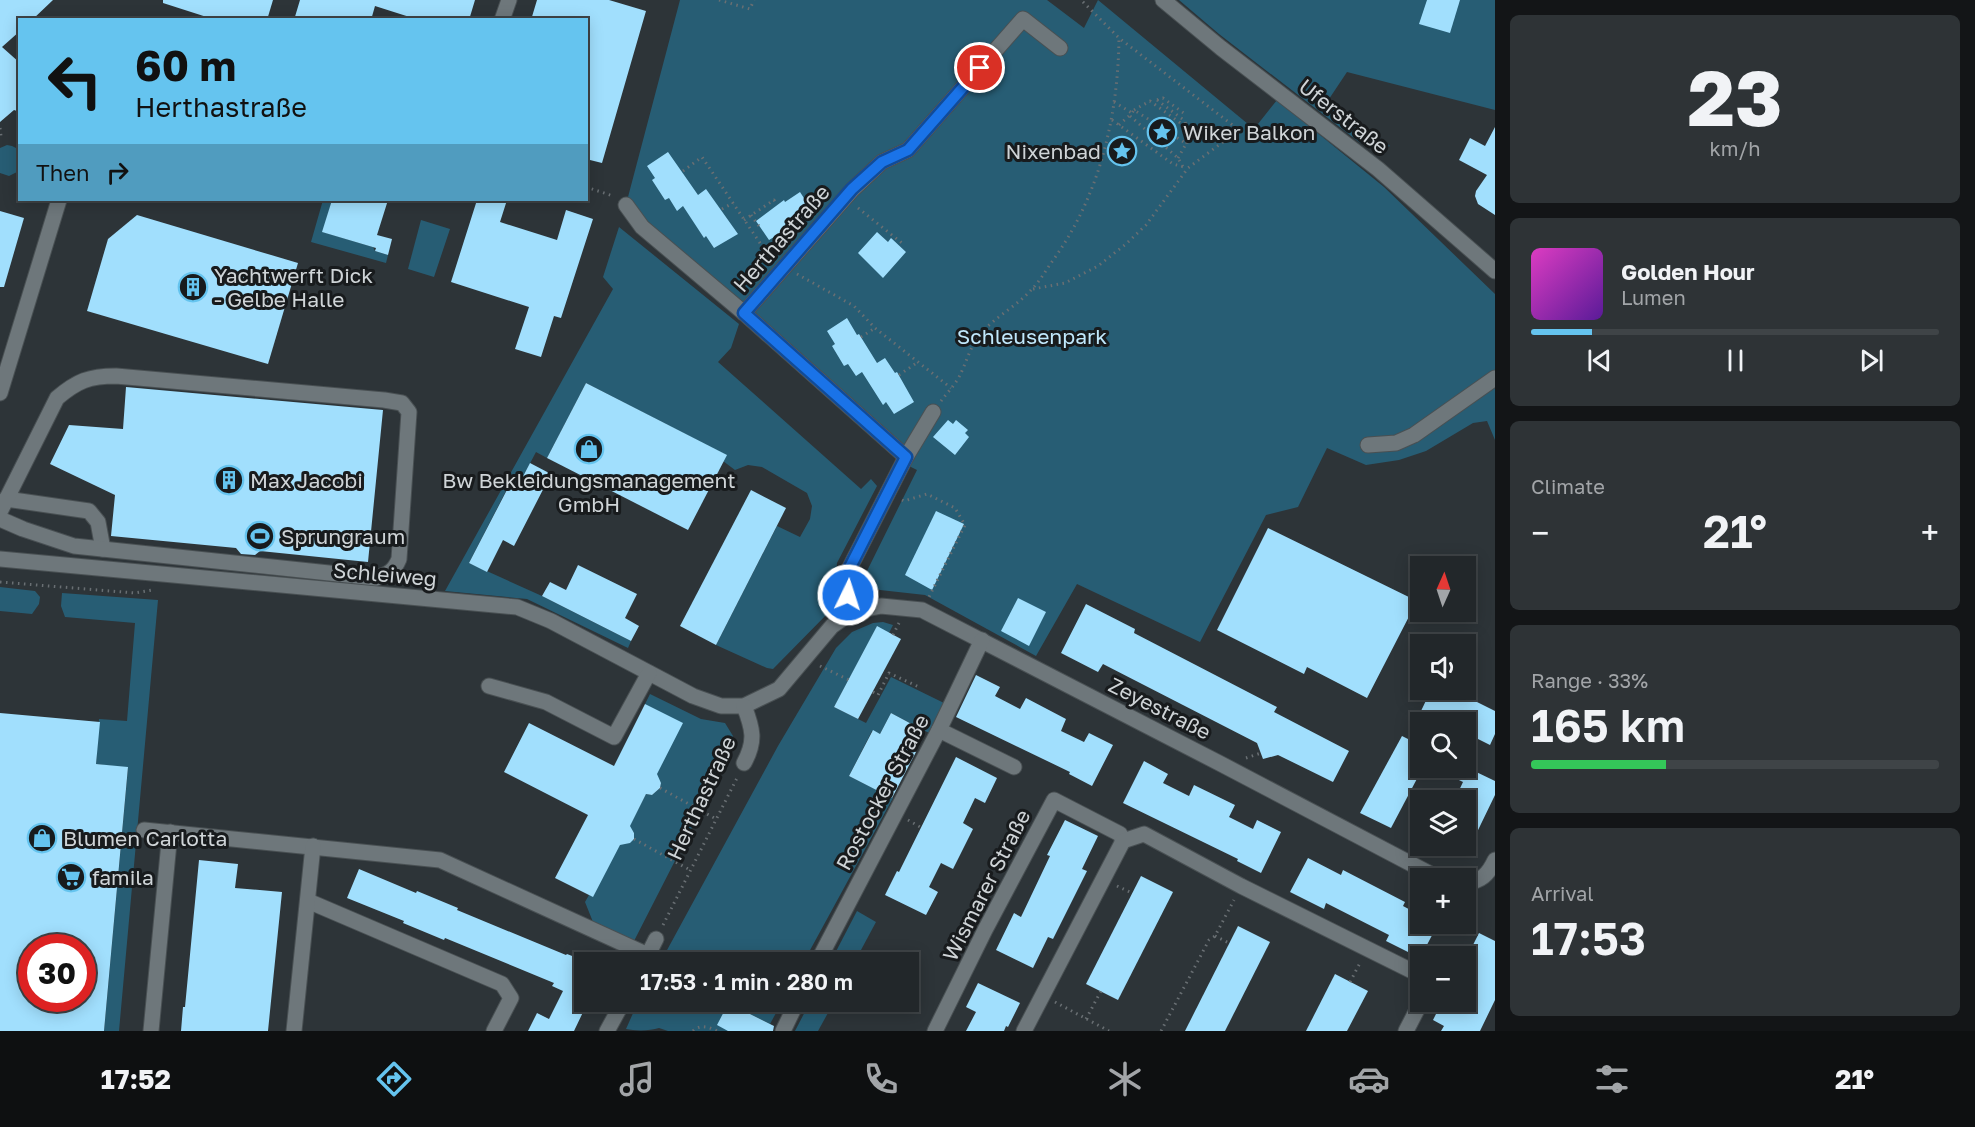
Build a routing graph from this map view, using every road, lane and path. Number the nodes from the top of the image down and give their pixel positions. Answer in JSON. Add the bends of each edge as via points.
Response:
{"nodes":[{"id":1,"x":509,"y":0,"type":"edge"},
{"id":2,"x":719,"y":0,"type":"edge"},
{"id":3,"x":754,"y":0,"type":"edge"},
{"id":4,"x":1081,"y":0,"type":"edge"},
{"id":5,"x":1163,"y":0,"type":"edge"},
{"id":6,"x":503,"y":18,"type":"edge"},
{"id":7,"x":1119,"y":38,"type":"junction"},
{"id":8,"x":1060,"y":48,"type":"dead end"},
{"id":9,"x":1114,"y":102,"type":"junction"},
{"id":10,"x":1132,"y":113,"type":"junction"},
{"id":11,"x":1185,"y":114,"type":"dead end"},
{"id":12,"x":1112,"y":120,"type":"junction"},
{"id":13,"x":1119,"y":125,"type":"junction"},
{"id":14,"x":1186,"y":127,"type":"junction"},
{"id":15,"x":0,"y":128,"type":"edge"},
{"id":16,"x":1,"y":136,"type":"edge"},
{"id":17,"x":1187,"y":144,"type":"junction"},
{"id":18,"x":1178,"y":158,"type":"junction"},
{"id":19,"x":1183,"y":167,"type":"junction"},
{"id":20,"x":1188,"y":168,"type":"junction"},
{"id":21,"x":683,"y":171,"type":"dead end"},
{"id":22,"x":844,"y":198,"type":"junction"},
{"id":23,"x":58,"y":201,"type":"edge"},
{"id":24,"x":732,"y":203,"type":"junction"},
{"id":25,"x":626,"y":205,"type":"dead end"},
{"id":26,"x":777,"y":205,"type":"dead end"},
{"id":27,"x":722,"y":209,"type":"dead end"},
{"id":28,"x":751,"y":215,"type":"junction"},
{"id":29,"x":744,"y":220,"type":"junction"},
{"id":30,"x":761,"y":229,"type":"dead end"},
{"id":31,"x":902,"y":243,"type":"dead end"},
{"id":32,"x":784,"y":267,"type":"junction"},
{"id":33,"x":1495,"y":271,"type":"edge"},
{"id":34,"x":809,"y":281,"type":"dead end"},
{"id":35,"x":1033,"y":289,"type":"junction"},
{"id":36,"x":744,"y":313,"type":"junction"},
{"id":37,"x":875,"y":328,"type":"junction"},
{"id":38,"x":861,"y":337,"type":"dead end"},
{"id":39,"x":918,"y":362,"type":"junction"},
{"id":40,"x":899,"y":375,"type":"dead end"},
{"id":41,"x":1495,"y":378,"type":"edge"},
{"id":42,"x":951,"y":388,"type":"junction"},
{"id":43,"x":0,"y":393,"type":"edge"},
{"id":44,"x":937,"y":407,"type":"joint"},
{"id":45,"x":1368,"y":445,"type":"dead end"},
{"id":46,"x":906,"y":457,"type":"junction"},
{"id":47,"x":889,"y":489,"type":"junction"},
{"id":48,"x":3,"y":506,"type":"edge"},
{"id":49,"x":0,"y":519,"type":"edge"},
{"id":50,"x":103,"y":549,"type":"junction"},
{"id":51,"x":0,"y":559,"type":"edge"},
{"id":52,"x":0,"y":582,"type":"edge"},
{"id":53,"x":157,"y":589,"type":"dead end"},
{"id":54,"x":922,"y":610,"type":"junction"},
{"id":55,"x":852,"y":612,"type":"junction"},
{"id":56,"x":899,"y":621,"type":"dead end"},
{"id":57,"x":893,"y":635,"type":"dead end"},
{"id":58,"x":982,"y":640,"type":"junction"},
{"id":59,"x":805,"y":658,"type":"junction"},
{"id":60,"x":649,"y":673,"type":"junction"},
{"id":61,"x":849,"y":680,"type":"dead end"},
{"id":62,"x":489,"y":686,"type":"dead end"},
{"id":63,"x":919,"y":687,"type":"dead end"},
{"id":64,"x":873,"y":692,"type":"dead end"},
{"id":65,"x":744,"y":706,"type":"junction"},
{"id":66,"x":939,"y":729,"type":"junction"},
{"id":67,"x":744,"y":763,"type":"joint"},
{"id":68,"x":1014,"y":768,"type":"dead end"},
{"id":69,"x":660,"y":788,"type":"dead end"},
{"id":70,"x":716,"y":819,"type":"junction"},
{"id":71,"x":144,"y":830,"type":"dead end"},
{"id":72,"x":170,"y":832,"type":"junction"},
{"id":73,"x":634,"y":838,"type":"dead end"},
{"id":74,"x":1124,"y":841,"type":"junction"},
{"id":75,"x":313,"y":846,"type":"junction"},
{"id":76,"x":1495,"y":860,"type":"edge"},
{"id":77,"x":1419,"y":868,"type":"edge"},
{"id":78,"x":690,"y":870,"type":"junction"},
{"id":79,"x":1476,"y":880,"type":"edge"},
{"id":80,"x":1242,"y":886,"type":"junction"},
{"id":81,"x":308,"y":901,"type":"junction"},
{"id":82,"x":1215,"y":936,"type":"junction"},
{"id":83,"x":656,"y":939,"type":"joint"},
{"id":84,"x":1229,"y":944,"type":"dead end"},
{"id":85,"x":1368,"y":949,"type":"junction"},
{"id":86,"x":631,"y":952,"type":"edge"},
{"id":87,"x":650,"y":952,"type":"edge"},
{"id":88,"x":823,"y":952,"type":"edge"},
{"id":89,"x":1410,"y":970,"type":"edge"},
{"id":90,"x":1350,"y":982,"type":"dead end"},
{"id":91,"x":1101,"y":991,"type":"dead end"},
{"id":92,"x":1042,"y":996,"type":"junction"},
{"id":93,"x":617,"y":1012,"type":"edge"},
{"id":94,"x":792,"y":1012,"type":"edge"},
{"id":95,"x":1415,"y":1012,"type":"edge"},
{"id":96,"x":1086,"y":1019,"type":"junction"},
{"id":97,"x":151,"y":1031,"type":"edge"},
{"id":98,"x":294,"y":1031,"type":"edge"},
{"id":99,"x":494,"y":1031,"type":"edge"},
{"id":100,"x":607,"y":1031,"type":"edge"},
{"id":101,"x":693,"y":1031,"type":"edge"},
{"id":102,"x":717,"y":1031,"type":"edge"},
{"id":103,"x":783,"y":1031,"type":"edge"},
{"id":104,"x":935,"y":1031,"type":"edge"},
{"id":105,"x":1024,"y":1031,"type":"edge"},
{"id":106,"x":1109,"y":1031,"type":"edge"},
{"id":107,"x":1161,"y":1031,"type":"edge"},
{"id":108,"x":1406,"y":1031,"type":"edge"}],
"edges":[{"from":1,"to":6,"type":"street"},
{"from":2,"to":3,"type":"path","via":[[750,9]]},
{"from":4,"to":7,"type":"path"},
{"from":5,"to":33,"type":"street","name":"Uferstraße","via":[[1378,169]]},
{"from":7,"to":9,"type":"path"},
{"from":7,"to":20,"type":"path","via":[[1239,130]]},
{"from":8,"to":22,"type":"street","name":"Herthastraße","via":[[1023,19],[908,150],[882,162]]},
{"from":9,"to":10,"type":"path"},
{"from":9,"to":12,"type":"path"},
{"from":10,"to":13,"type":"path"},
{"from":10,"to":14,"type":"path","via":[[1150,101]]},
{"from":10,"to":17,"type":"path"},
{"from":10,"to":18,"type":"path"},
{"from":11,"to":14,"type":"path","via":[[1163,98],[1157,100],[1185,121]]},
{"from":12,"to":13,"type":"path"},
{"from":12,"to":35,"type":"path","via":[[1092,186],[1074,226]]},
{"from":13,"to":19,"type":"path"},
{"from":14,"to":17,"type":"path"},
{"from":15,"to":16,"type":"path"},
{"from":17,"to":18,"type":"path"},
{"from":18,"to":19,"type":"path"},
{"from":19,"to":20,"type":"path"},
{"from":20,"to":35,"type":"path","via":[[1146,225],[1098,266],[1065,283]]},
{"from":21,"to":24,"type":"path","via":[[702,157]]},
{"from":22,"to":31,"type":"path"},
{"from":22,"to":32,"type":"street","name":"Herthastraße"},
{"from":23,"to":43,"type":"street"},
{"from":24,"to":27,"type":"path"},
{"from":24,"to":29,"type":"path"},
{"from":25,"to":36,"type":"street","name":"Herthastraße","via":[[642,227]]},
{"from":26,"to":28,"type":"path","via":[[774,200]]},
{"from":28,"to":29,"type":"path"},
{"from":28,"to":30,"type":"path"},
{"from":29,"to":32,"type":"path","via":[[764,249]]},
{"from":32,"to":36,"type":"street","name":"Herthastraße"},
{"from":34,"to":37,"type":"path","via":[[854,306]]},
{"from":35,"to":42,"type":"path","via":[[979,335]]},
{"from":36,"to":46,"type":"street","name":"Herthastraße"},
{"from":37,"to":38,"type":"path"},
{"from":37,"to":39,"type":"path"},
{"from":39,"to":40,"type":"path"},
{"from":39,"to":42,"type":"path"},
{"from":41,"to":45,"type":"street","via":[[1414,435],[1396,443]]},
{"from":42,"to":44,"type":"path"},
{"from":44,"to":46,"type":"street"},
{"from":46,"to":47,"type":"street"},
{"from":47,"to":54,"type":"path","via":[[904,501],[927,494],[955,508],[965,525]]},
{"from":47,"to":55,"type":"street","via":[[845,577]]},
{"from":48,"to":50,"type":"street","via":[[89,511],[98,522]]},
{"from":48,"to":50,"type":"street","via":[[57,398],[73,385],[95,376],[384,400],[402,403],[409,412],[399,559],[388,574],[376,578]]},
{"from":49,"to":50,"type":"street","via":[[74,546]]},
{"from":51,"to":60,"type":"street","name":"Schleiweg","via":[[517,607]]},
{"from":52,"to":53,"type":"path","via":[[135,593]]},
{"from":54,"to":55,"type":"street","name":"Zeyestraße","via":[[881,606]]},
{"from":54,"to":58,"type":"street","name":"Zeyestraße"},
{"from":55,"to":59,"type":"street","via":[[832,626]]},
{"from":56,"to":57,"type":"path"},
{"from":58,"to":66,"type":"street","name":"Rostocker Straße"},
{"from":58,"to":77,"type":"street","name":"Zeyestraße"},
{"from":59,"to":61,"type":"path"},
{"from":59,"to":65,"type":"street","via":[[779,689]]},
{"from":60,"to":62,"type":"street","via":[[614,737],[546,702]]},
{"from":60,"to":65,"type":"street","name":"Schleiweg","via":[[721,706]]},
{"from":63,"to":64,"type":"path","via":[[890,673],[878,695]]},
{"from":65,"to":67,"type":"street","name":"Herthastraße","via":[[753,728],[751,751]]},
{"from":66,"to":68,"type":"street"},
{"from":66,"to":88,"type":"street","name":"Rostocker Straße"},
{"from":67,"to":70,"type":"path","name":"Herthastraße"},
{"from":69,"to":70,"type":"path"},
{"from":70,"to":78,"type":"path","name":"Herthastraße"},
{"from":71,"to":72,"type":"street"},
{"from":72,"to":75,"type":"street"},
{"from":72,"to":97,"type":"street"},
{"from":73,"to":78,"type":"path"},
{"from":74,"to":80,"type":"street","via":[[1144,834]]},
{"from":74,"to":92,"type":"street"},
{"from":74,"to":104,"type":"street","name":"Wismarer Straße","via":[[1120,834],[1054,800]]},
{"from":75,"to":81,"type":"street"},
{"from":75,"to":86,"type":"street","via":[[440,860]]},
{"from":76,"to":79,"type":"street","via":[[1491,869]]},
{"from":78,"to":83,"type":"path","name":"Herthastraße"},
{"from":80,"to":82,"type":"path"},
{"from":80,"to":85,"type":"street"},
{"from":81,"to":98,"type":"street"},
{"from":81,"to":99,"type":"street","via":[[502,984],[511,998]]},
{"from":82,"to":84,"type":"path"},
{"from":82,"to":107,"type":"path","via":[[1209,940]]},
{"from":83,"to":87,"type":"street"},
{"from":85,"to":89,"type":"street"},
{"from":85,"to":90,"type":"path"},
{"from":91,"to":96,"type":"path"},
{"from":92,"to":96,"type":"path"},
{"from":92,"to":105,"type":"street"},
{"from":93,"to":100,"type":"street"},
{"from":94,"to":103,"type":"street"},
{"from":95,"to":108,"type":"street"},
{"from":96,"to":106,"type":"path"},
{"from":101,"to":102,"type":"path","via":[[702,1026]]}]}
